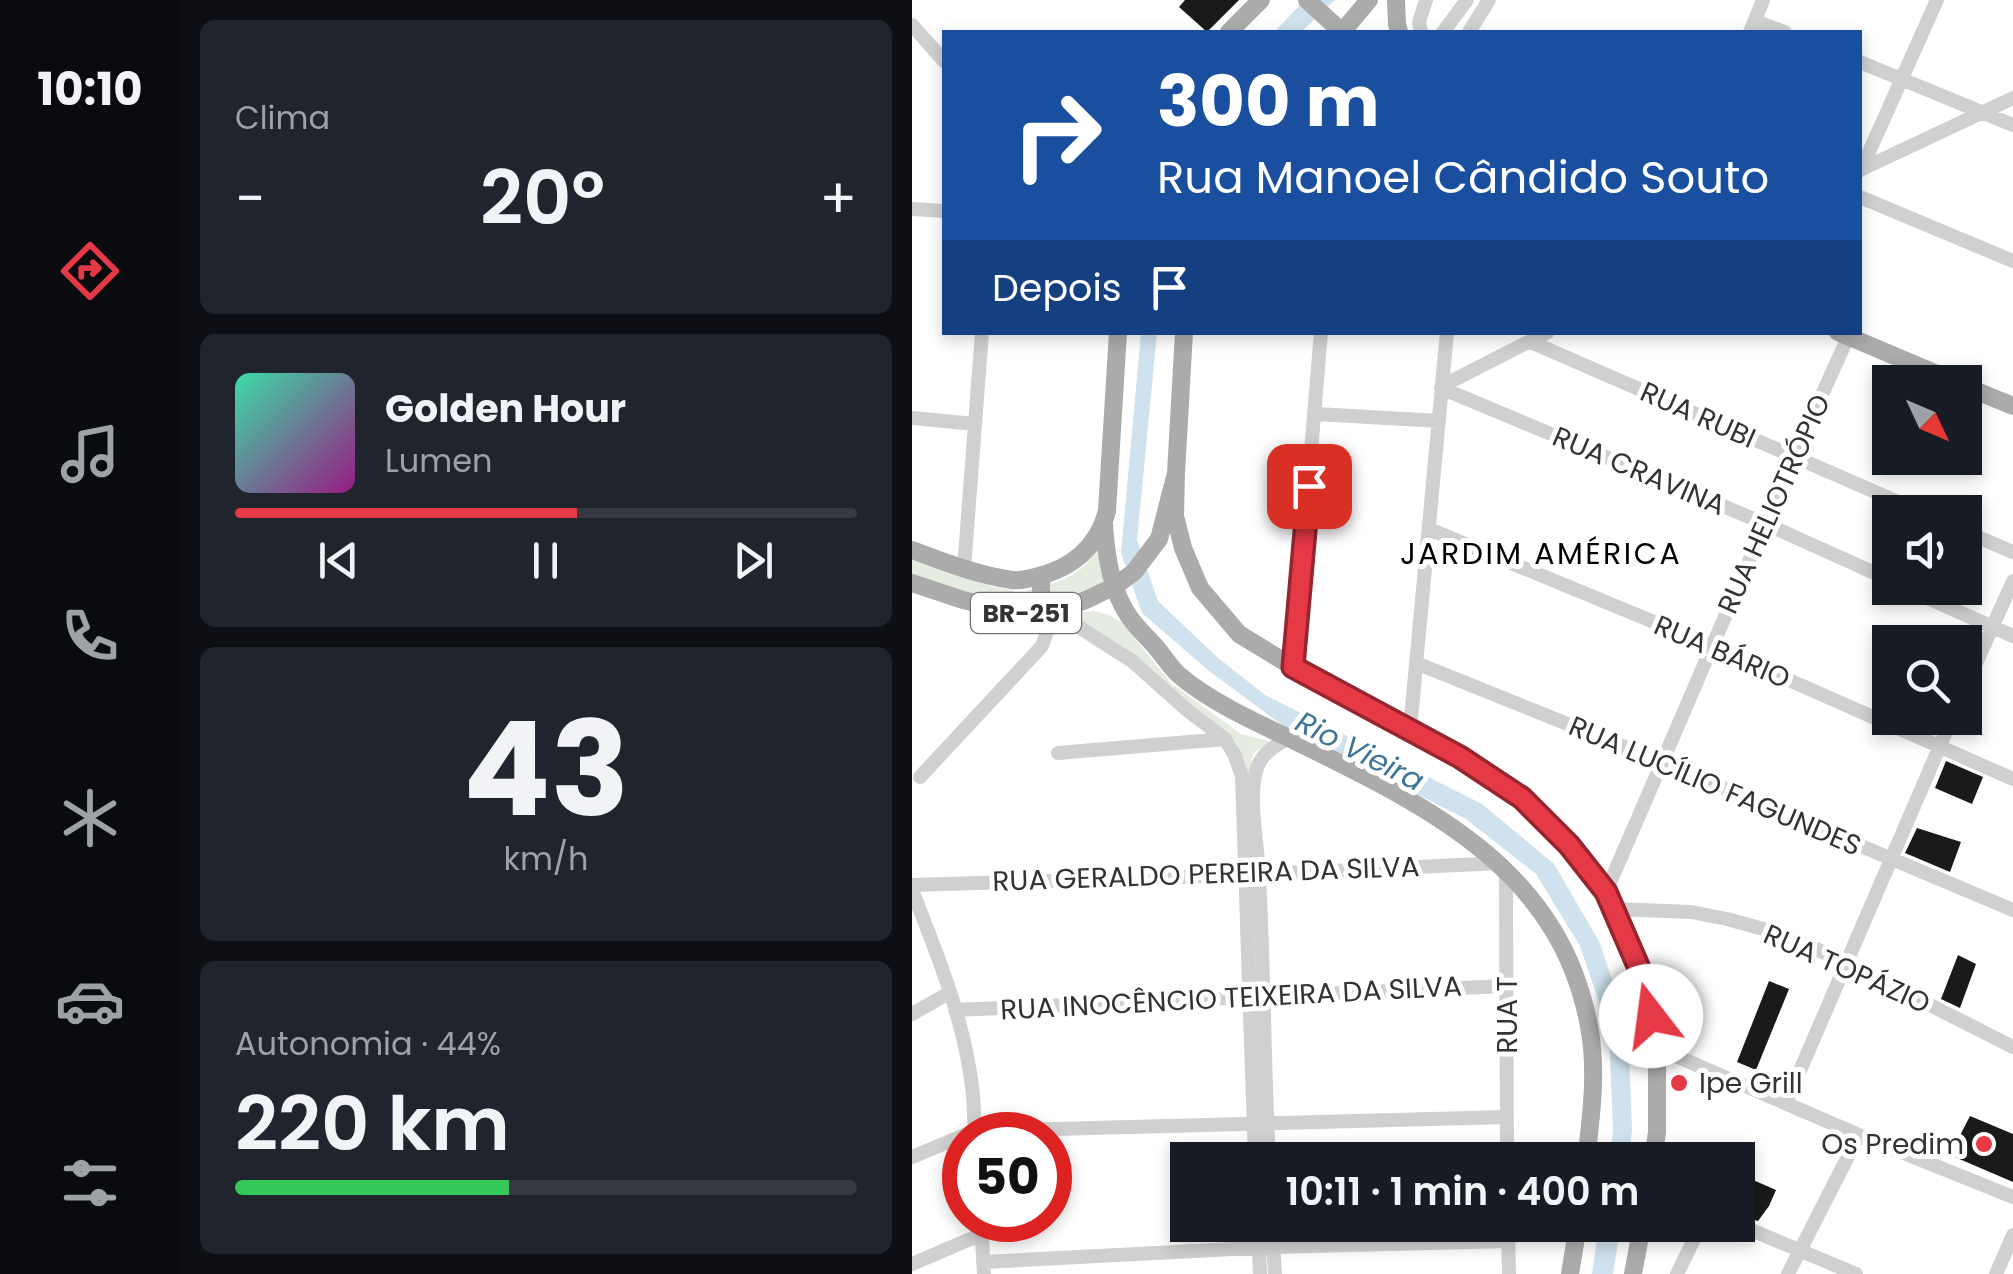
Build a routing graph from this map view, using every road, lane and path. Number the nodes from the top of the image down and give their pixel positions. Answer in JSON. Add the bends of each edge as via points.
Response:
{"nodes":[{"id":1,"x":1261,"y":0,"type":"edge"},
{"id":2,"x":1308,"y":0,"type":"edge"},
{"id":3,"x":1370,"y":0,"type":"edge"},
{"id":4,"x":1396,"y":0,"type":"edge"},
{"id":5,"x":1426,"y":0,"type":"edge"},
{"id":6,"x":1469,"y":0,"type":"edge"},
{"id":7,"x":1764,"y":0,"type":"edge"},
{"id":8,"x":1937,"y":0,"type":"edge"},
{"id":9,"x":1485,"y":7,"type":"edge"},
{"id":10,"x":912,"y":26,"type":"edge"},
{"id":11,"x":1753,"y":27,"type":"edge"},
{"id":12,"x":1338,"y":29,"type":"edge"},
{"id":13,"x":1232,"y":30,"type":"edge"},
{"id":14,"x":1398,"y":30,"type":"edge"},
{"id":15,"x":1421,"y":30,"type":"edge"},
{"id":16,"x":1445,"y":30,"type":"edge"},
{"id":17,"x":1469,"y":30,"type":"edge"},
{"id":18,"x":942,"y":59,"type":"edge"},
{"id":19,"x":1862,"y":63,"type":"edge"},
{"id":20,"x":1903,"y":79,"type":"junction"},
{"id":21,"x":2012,"y":98,"type":"edge"},
{"id":22,"x":1982,"y":111,"type":"junction"},
{"id":23,"x":2012,"y":124,"type":"edge"},
{"id":24,"x":1862,"y":166,"type":"edge"},
{"id":25,"x":1862,"y":169,"type":"edge"},
{"id":26,"x":1862,"y":198,"type":"edge"},
{"id":27,"x":912,"y":209,"type":"edge"},
{"id":28,"x":942,"y":211,"type":"edge"},
{"id":29,"x":2012,"y":261,"type":"edge"},
{"id":30,"x":982,"y":335,"type":"edge"},
{"id":31,"x":1118,"y":335,"type":"edge"},
{"id":32,"x":1184,"y":335,"type":"edge"},
{"id":33,"x":1321,"y":335,"type":"edge"},
{"id":34,"x":1447,"y":335,"type":"edge"},
{"id":35,"x":1543,"y":335,"type":"edge"},
{"id":36,"x":1843,"y":335,"type":"edge"},
{"id":37,"x":1531,"y":342,"type":"junction"},
{"id":38,"x":1915,"y":365,"type":"edge"},
{"id":39,"x":1442,"y":387,"type":"junction"},
{"id":40,"x":1982,"y":394,"type":"edge"},
{"id":41,"x":2012,"y":406,"type":"edge"},
{"id":42,"x":1316,"y":414,"type":"junction"},
{"id":43,"x":912,"y":418,"type":"edge"},
{"id":44,"x":1439,"y":421,"type":"junction"},
{"id":45,"x":975,"y":424,"type":"junction"},
{"id":46,"x":1794,"y":457,"type":"junction"},
{"id":47,"x":1176,"y":473,"type":"junction"},
{"id":48,"x":1882,"y":495,"type":"edge"},
{"id":49,"x":1104,"y":524,"type":"junction"},
{"id":50,"x":1766,"y":524,"type":"junction"},
{"id":51,"x":1429,"y":529,"type":"junction"},
{"id":52,"x":1982,"y":539,"type":"edge"},
{"id":53,"x":912,"y":550,"type":"edge"},
{"id":54,"x":2012,"y":552,"type":"edge"},
{"id":55,"x":964,"y":569,"type":"junction"},
{"id":56,"x":1872,"y":572,"type":"edge"},
{"id":57,"x":1042,"y":576,"type":"junction"},
{"id":58,"x":1016,"y":581,"type":"junction"},
{"id":59,"x":2012,"y":582,"type":"edge"},
{"id":60,"x":912,"y":583,"type":"edge"},
{"id":61,"x":1115,"y":586,"type":"junction"},
{"id":62,"x":1086,"y":600,"type":"junction"},
{"id":63,"x":1943,"y":605,"type":"edge"},
{"id":64,"x":1054,"y":611,"type":"junction"},
{"id":65,"x":1016,"y":612,"type":"junction"},
{"id":66,"x":1128,"y":616,"type":"junction"},
{"id":67,"x":1992,"y":627,"type":"junction"},
{"id":68,"x":2012,"y":636,"type":"edge"},
{"id":69,"x":1712,"y":646,"type":"junction"},
{"id":70,"x":1982,"y":650,"type":"edge"},
{"id":71,"x":1416,"y":662,"type":"junction"},
{"id":72,"x":1293,"y":667,"type":"junction"},
{"id":73,"x":1410,"y":728,"type":"junction"},
{"id":74,"x":1944,"y":735,"type":"edge"},
{"id":75,"x":1289,"y":738,"type":"junction"},
{"id":76,"x":1226,"y":740,"type":"junction"},
{"id":77,"x":1939,"y":747,"type":"junction"},
{"id":78,"x":1058,"y":753,"type":"dead end"},
{"id":79,"x":1662,"y":762,"type":"junction"},
{"id":80,"x":920,"y":777,"type":"dead end"},
{"id":81,"x":2012,"y":779,"type":"edge"},
{"id":82,"x":1890,"y":859,"type":"junction"},
{"id":83,"x":1503,"y":866,"type":"junction"},
{"id":84,"x":1253,"y":875,"type":"junction"},
{"id":85,"x":912,"y":887,"type":"edge"},
{"id":86,"x":1611,"y":901,"type":"junction"},
{"id":87,"x":2012,"y":910,"type":"edge"},
{"id":88,"x":1848,"y":963,"type":"junction"},
{"id":89,"x":1506,"y":986,"type":"junction"},
{"id":90,"x":949,"y":992,"type":"junction"},
{"id":91,"x":1256,"y":998,"type":"junction"},
{"id":92,"x":955,"y":1010,"type":"junction"},
{"id":93,"x":912,"y":1014,"type":"edge"},
{"id":94,"x":2012,"y":1047,"type":"edge"},
{"id":95,"x":1658,"y":1048,"type":"junction"},
{"id":96,"x":1786,"y":1103,"type":"junction"},
{"id":97,"x":973,"y":1112,"type":"edge"},
{"id":98,"x":1507,"y":1116,"type":"junction"},
{"id":99,"x":1260,"y":1124,"type":"junction"},
{"id":100,"x":1072,"y":1130,"type":"edge"},
{"id":101,"x":1859,"y":1136,"type":"junction"},
{"id":102,"x":1258,"y":1142,"type":"edge"},
{"id":103,"x":1264,"y":1142,"type":"edge"},
{"id":104,"x":1508,"y":1142,"type":"edge"},
{"id":105,"x":1588,"y":1142,"type":"edge"},
{"id":106,"x":1656,"y":1142,"type":"edge"},
{"id":107,"x":942,"y":1145,"type":"edge"},
{"id":108,"x":912,"y":1157,"type":"edge"},
{"id":109,"x":2012,"y":1196,"type":"edge"},
{"id":110,"x":1755,"y":1232,"type":"edge"},
{"id":111,"x":2012,"y":1235,"type":"edge"},
{"id":112,"x":953,"y":1242,"type":"edge"},
{"id":113,"x":982,"y":1242,"type":"edge"},
{"id":114,"x":1264,"y":1242,"type":"edge"},
{"id":115,"x":1268,"y":1242,"type":"edge"},
{"id":116,"x":1508,"y":1242,"type":"joint"},
{"id":117,"x":1575,"y":1242,"type":"edge"},
{"id":118,"x":1639,"y":1242,"type":"edge"},
{"id":119,"x":1692,"y":1242,"type":"edge"},
{"id":120,"x":1266,"y":1248,"type":"junction"},
{"id":121,"x":1799,"y":1250,"type":"junction"},
{"id":122,"x":912,"y":1264,"type":"edge"},
{"id":123,"x":983,"y":1268,"type":"edge"},
{"id":124,"x":1260,"y":1274,"type":"edge"},
{"id":125,"x":1275,"y":1274,"type":"edge"},
{"id":126,"x":1509,"y":1274,"type":"edge"},
{"id":127,"x":1570,"y":1274,"type":"edge"},
{"id":128,"x":1633,"y":1274,"type":"edge"},
{"id":129,"x":1677,"y":1274,"type":"edge"},
{"id":130,"x":1788,"y":1274,"type":"edge"},
{"id":131,"x":1856,"y":1274,"type":"edge"},
{"id":132,"x":1996,"y":1274,"type":"edge"}],
"edges":[{"from":1,"to":13,"type":"main road"},
{"from":2,"to":12,"type":"main road"},
{"from":3,"to":12,"type":"main road"},
{"from":4,"to":14,"type":"main road"},
{"from":5,"to":15,"type":"street"},
{"from":6,"to":9,"type":"street"},
{"from":6,"to":16,"type":"street"},
{"from":7,"to":11,"type":"street"},
{"from":8,"to":20,"type":"street"},
{"from":9,"to":17,"type":"street"},
{"from":10,"to":18,"type":"street"},
{"from":19,"to":20,"type":"street"},
{"from":20,"to":22,"type":"street"},
{"from":20,"to":24,"type":"street"},
{"from":21,"to":22,"type":"street"},
{"from":22,"to":23,"type":"street"},
{"from":22,"to":25,"type":"street"},
{"from":26,"to":29,"type":"street"},
{"from":27,"to":28,"type":"street"},
{"from":30,"to":45,"type":"street"},
{"from":31,"to":49,"type":"main road"},
{"from":32,"to":47,"type":"main road","number":"BR-251"},
{"from":33,"to":42,"type":"street"},
{"from":34,"to":39,"type":"street"},
{"from":35,"to":37,"type":"street"},
{"from":36,"to":38,"type":"main road"},
{"from":36,"to":46,"type":"street","name":"RUA HELIOTRÓPIO"},
{"from":37,"to":39,"type":"street"},
{"from":37,"to":46,"type":"street","name":"RUA RUBI"},
{"from":39,"to":44,"type":"street"},
{"from":39,"to":50,"type":"street","name":"RUA CRAVINA"},
{"from":40,"to":41,"type":"main road"},
{"from":42,"to":44,"type":"street"},
{"from":42,"to":72,"type":"street"},
{"from":43,"to":45,"type":"street"},
{"from":44,"to":51,"type":"street"},
{"from":45,"to":55,"type":"street"},
{"from":46,"to":48,"type":"street","name":"RUA RUBI"},
{"from":46,"to":50,"type":"street","name":"RUA HELIOTRÓPIO"},
{"from":47,"to":61,"type":"main road","number":"BR-251","via":[[1158,538]]},
{"from":47,"to":72,"type":"main road","via":[[1175,516],[1200,588],[1240,634]]},
{"from":49,"to":57,"type":"main road","number":"BR-251","via":[[1086,552]]},
{"from":49,"to":61,"type":"main road"},
{"from":50,"to":56,"type":"street","name":"RUA CRAVINA"},
{"from":50,"to":69,"type":"street","name":"RUA HELIOTRÓPIO"},
{"from":51,"to":69,"type":"street","name":"RUA BÁRIO"},
{"from":51,"to":71,"type":"street"},
{"from":52,"to":54,"type":"street"},
{"from":53,"to":55,"type":"main road","number":"BR-251"},
{"from":55,"to":58,"type":"main road","number":"BR-251"},
{"from":57,"to":58,"type":"main road","number":"BR-251"},
{"from":57,"to":64,"type":"main road","via":[[1042,598]]},
{"from":58,"to":65,"type":"main road","via":[[1023,600]]},
{"from":59,"to":67,"type":"street"},
{"from":60,"to":65,"type":"main road","number":"BR-251"},
{"from":61,"to":62,"type":"main road","number":"BR-251"},
{"from":61,"to":66,"type":"main road"},
{"from":62,"to":64,"type":"main road","number":"BR-251"},
{"from":62,"to":66,"type":"main road"},
{"from":63,"to":67,"type":"street"},
{"from":64,"to":65,"type":"main road","number":"BR-251"},
{"from":64,"to":76,"type":"street","via":[[1132,661]]},
{"from":64,"to":80,"type":"street","via":[[1042,646]]},
{"from":66,"to":75,"type":"main road","via":[[1180,675]]},
{"from":67,"to":68,"type":"street"},
{"from":67,"to":70,"type":"street"},
{"from":69,"to":77,"type":"street","name":"RUA BÁRIO"},
{"from":69,"to":79,"type":"street","name":"RUA HELIOTRÓPIO"},
{"from":71,"to":73,"type":"street"},
{"from":71,"to":79,"type":"street","name":"RUA LUCÍLIO FAGUNDES"},
{"from":72,"to":73,"type":"main road"},
{"from":73,"to":86,"type":"main road","via":[[1522,798]]},
{"from":74,"to":77,"type":"street"},
{"from":75,"to":83,"type":"main road","via":[[1460,831]]},
{"from":75,"to":84,"type":"street","via":[[1265,754],[1254,776]]},
{"from":76,"to":78,"type":"street"},
{"from":76,"to":84,"type":"street","via":[[1242,776]]},
{"from":77,"to":81,"type":"street","name":"RUA BÁRIO"},
{"from":77,"to":82,"type":"street"},
{"from":79,"to":82,"type":"street","name":"RUA LUCÍLIO FAGUNDES"},
{"from":79,"to":86,"type":"street","name":"RUA HELIOTRÓPIO"},
{"from":82,"to":87,"type":"street","name":"RUA LUCÍLIO FAGUNDES"},
{"from":82,"to":88,"type":"street"},
{"from":83,"to":84,"type":"street","name":"RUA GERALDO PEREIRA DA SILVA"},
{"from":83,"to":89,"type":"street","name":"RUA T"},
{"from":83,"to":105,"type":"main road","via":[[1544,916],[1580,990],[1591,1034]]},
{"from":84,"to":85,"type":"street","name":"RUA GERALDO PEREIRA DA SILVA"},
{"from":84,"to":91,"type":"street"},
{"from":85,"to":90,"type":"street"},
{"from":86,"to":88,"type":"street","name":"RUA TOPÁZIO","via":[[1728,918]]},
{"from":86,"to":95,"type":"main road","via":[[1645,982]]},
{"from":88,"to":94,"type":"street","name":"RUA TOPÁZIO"},
{"from":88,"to":96,"type":"street"},
{"from":89,"to":91,"type":"street","name":"RUA INOCÊNCIO TEIXEIRA DA SILVA"},
{"from":89,"to":98,"type":"street","name":"RUA T"},
{"from":90,"to":92,"type":"street"},
{"from":90,"to":93,"type":"street"},
{"from":91,"to":92,"type":"street","name":"RUA INOCÊNCIO TEIXEIRA DA SILVA"},
{"from":91,"to":99,"type":"street"},
{"from":92,"to":97,"type":"street"},
{"from":95,"to":96,"type":"street"},
{"from":95,"to":106,"type":"main road"},
{"from":96,"to":101,"type":"street"},
{"from":98,"to":99,"type":"street"},
{"from":98,"to":104,"type":"street","name":"RUA T"},
{"from":99,"to":100,"type":"street"},
{"from":99,"to":102,"type":"street"},
{"from":99,"to":103,"type":"street"},
{"from":101,"to":109,"type":"street"},
{"from":101,"to":121,"type":"street"},
{"from":107,"to":108,"type":"street"},
{"from":110,"to":121,"type":"street"},
{"from":111,"to":132,"type":"street"},
{"from":112,"to":122,"type":"street"},
{"from":113,"to":123,"type":"street"},
{"from":114,"to":120,"type":"street"},
{"from":115,"to":120,"type":"street"},
{"from":116,"to":120,"type":"street"},
{"from":116,"to":126,"type":"street"},
{"from":117,"to":127,"type":"main road"},
{"from":118,"to":128,"type":"main road"},
{"from":119,"to":129,"type":"street"},
{"from":120,"to":123,"type":"street"},
{"from":120,"to":124,"type":"street"},
{"from":120,"to":125,"type":"street"},
{"from":121,"to":130,"type":"street"},
{"from":121,"to":131,"type":"street"}]}
